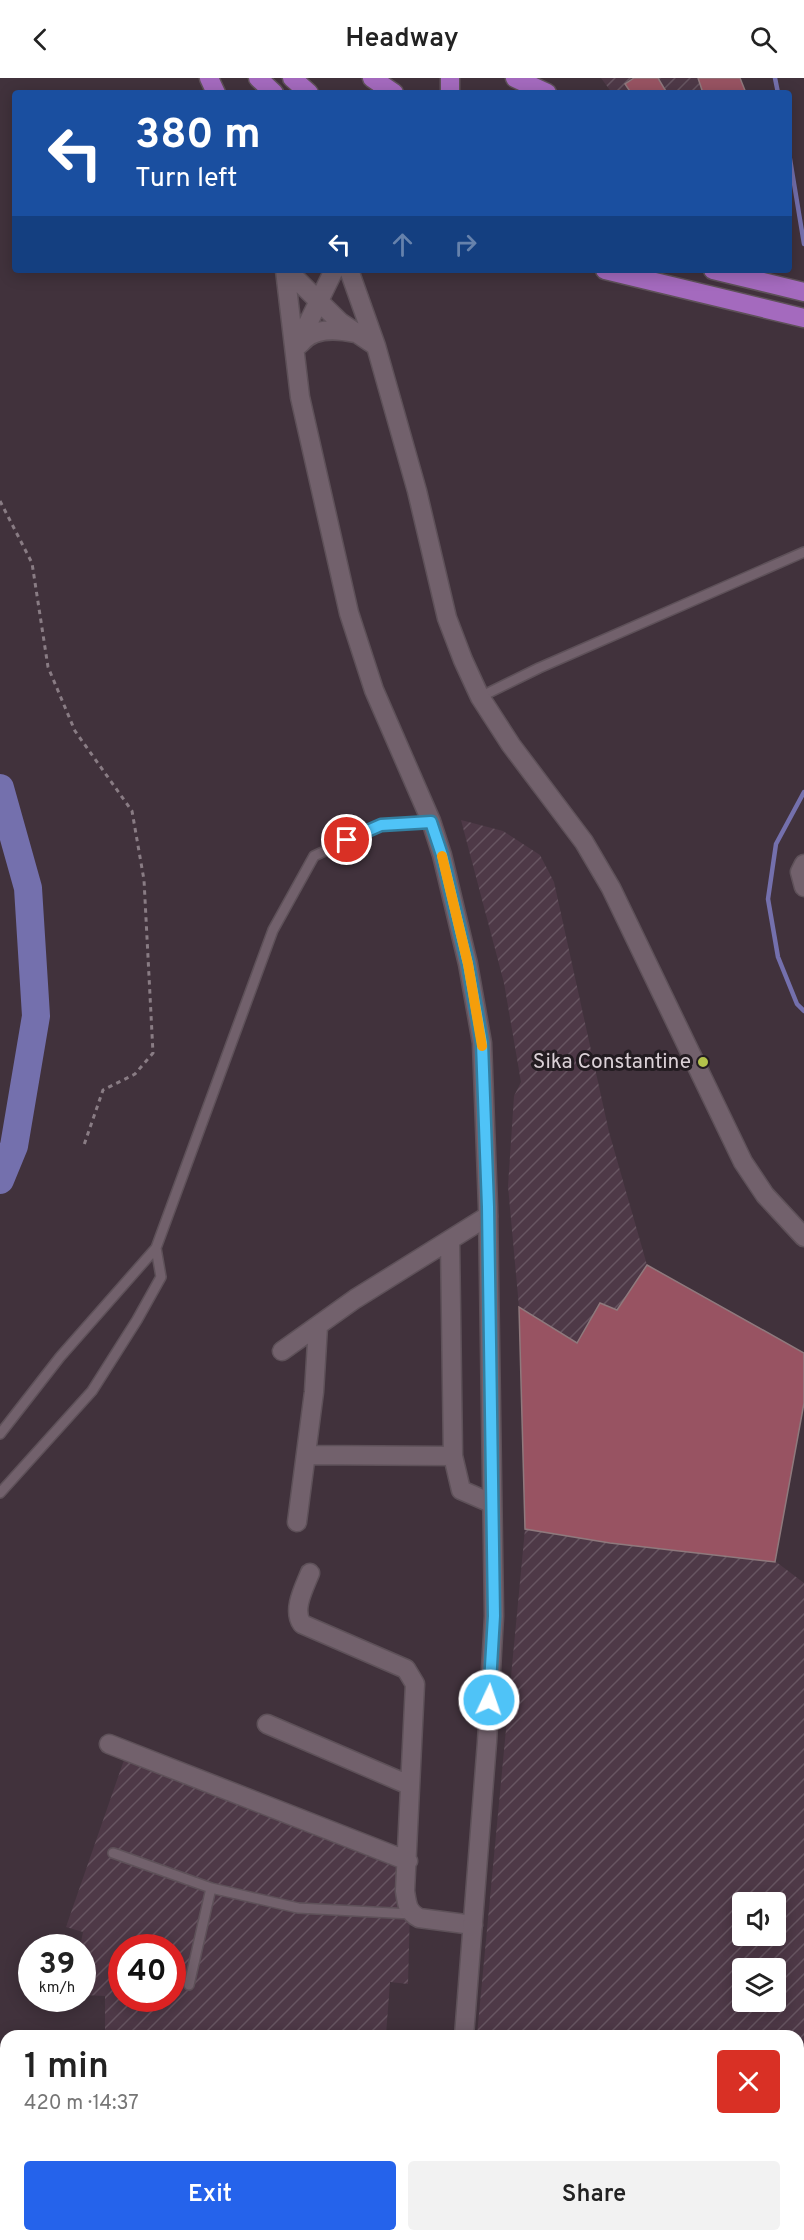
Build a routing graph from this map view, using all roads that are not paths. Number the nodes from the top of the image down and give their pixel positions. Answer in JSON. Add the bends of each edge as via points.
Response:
{"nodes":[{"id":1,"x":258,"y":78,"type":"edge"},
{"id":2,"x":292,"y":78,"type":"edge"},
{"id":3,"x":372,"y":78,"type":"edge"},
{"id":4,"x":515,"y":78,"type":"edge"},
{"id":5,"x":271,"y":90,"type":"edge"},
{"id":6,"x":306,"y":90,"type":"edge"},
{"id":7,"x":390,"y":90,"type":"edge"},
{"id":8,"x":541,"y":90,"type":"edge"},
{"id":9,"x":286,"y":273,"type":"edge"},
{"id":10,"x":289,"y":273,"type":"edge"},
{"id":11,"x":333,"y":273,"type":"edge"},
{"id":12,"x":350,"y":273,"type":"edge"},
{"id":13,"x":617,"y":273,"type":"edge"},
{"id":14,"x":724,"y":273,"type":"edge"},
{"id":15,"x":804,"y":292,"type":"edge"},
{"id":16,"x":320,"y":302,"type":"junction"},
{"id":17,"x":804,"y":318,"type":"edge"},
{"id":18,"x":357,"y":333,"type":"junction"},
{"id":19,"x":376,"y":346,"type":"junction"},
{"id":20,"x":295,"y":350,"type":"junction"},
{"id":21,"x":804,"y":552,"type":"edge"},
{"id":22,"x":480,"y":697,"type":"junction"},
{"id":23,"x":431,"y":822,"type":"junction"},
{"id":24,"x":488,"y":1216,"type":"junction"},
{"id":25,"x":804,"y":1238,"type":"edge"},
{"id":26,"x":450,"y":1241,"type":"junction"},
{"id":27,"x":156,"y":1248,"type":"junction"},
{"id":28,"x":318,"y":1326,"type":"junction"},
{"id":29,"x":282,"y":1351,"type":"dead end"},
{"id":30,"x":0,"y":1434,"type":"edge"},
{"id":31,"x":307,"y":1455,"type":"junction"},
{"id":32,"x":453,"y":1456,"type":"junction"},
{"id":33,"x":0,"y":1493,"type":"edge"},
{"id":34,"x":491,"y":1503,"type":"junction"},
{"id":35,"x":297,"y":1522,"type":"dead end"},
{"id":36,"x":310,"y":1573,"type":"dead end"},
{"id":37,"x":267,"y":1724,"type":"dead end"},
{"id":38,"x":109,"y":1744,"type":"dead end"},
{"id":39,"x":410,"y":1785,"type":"junction"},
{"id":40,"x":113,"y":1853,"type":"dead end"},
{"id":41,"x":408,"y":1861,"type":"junction"},
{"id":42,"x":211,"y":1888,"type":"junction"},
{"id":43,"x":411,"y":1914,"type":"junction"},
{"id":44,"x":473,"y":1925,"type":"junction"},
{"id":45,"x":189,"y":1985,"type":"dead end"},
{"id":46,"x":464,"y":2030,"type":"edge"}],
"edges":[{"from":1,"to":5,"type":"highway"},
{"from":2,"to":6,"type":"highway"},
{"from":3,"to":7,"type":"highway"},
{"from":4,"to":8,"type":"highway"},
{"from":9,"to":20,"type":"street"},
{"from":10,"to":16,"type":"street"},
{"from":11,"to":16,"type":"street"},
{"from":12,"to":19,"type":"street"},
{"from":13,"to":17,"type":"highway"},
{"from":14,"to":15,"type":"highway"},
{"from":16,"to":18,"type":"street"},
{"from":16,"to":20,"type":"street"},
{"from":18,"to":19,"type":"street"},
{"from":18,"to":20,"type":"street","via":[[335,329],[319,332],[303,340]]},
{"from":19,"to":22,"type":"street","via":[[417,491],[447,618]]},
{"from":20,"to":23,"type":"street","via":[[300,397],[349,613],[374,690]]},
{"from":21,"to":22,"type":"lane"},
{"from":22,"to":25,"type":"street","via":[[584,842],[612,888],[743,1162],[765,1196]]},
{"from":23,"to":24,"type":"street","via":[[468,964],[482,1043]]},
{"from":23,"to":27,"type":"lane","via":[[381,825],[314,856],[273,930]]},
{"from":24,"to":26,"type":"street"},
{"from":24,"to":34,"type":"street"},
{"from":26,"to":28,"type":"street","via":[[354,1299]]},
{"from":26,"to":32,"type":"street"},
{"from":27,"to":30,"type":"lane","via":[[60,1357]]},
{"from":27,"to":33,"type":"lane","via":[[161,1277],[126,1338],[92,1391]]},
{"from":28,"to":29,"type":"street"},
{"from":28,"to":31,"type":"street"},
{"from":31,"to":32,"type":"street"},
{"from":31,"to":35,"type":"street"},
{"from":32,"to":34,"type":"street","via":[[461,1490]]},
{"from":34,"to":44,"type":"street","via":[[494,1616]]},
{"from":36,"to":39,"type":"street","via":[[298,1610],[302,1624],[406,1669],[415,1683]]},
{"from":37,"to":39,"type":"street"},
{"from":38,"to":41,"type":"street"},
{"from":39,"to":41,"type":"street"},
{"from":40,"to":42,"type":"lane"},
{"from":41,"to":43,"type":"street","via":[[405,1891]]},
{"from":42,"to":43,"type":"lane","via":[[298,1908]]},
{"from":42,"to":45,"type":"lane"},
{"from":43,"to":44,"type":"street"},
{"from":44,"to":46,"type":"street"}]}
